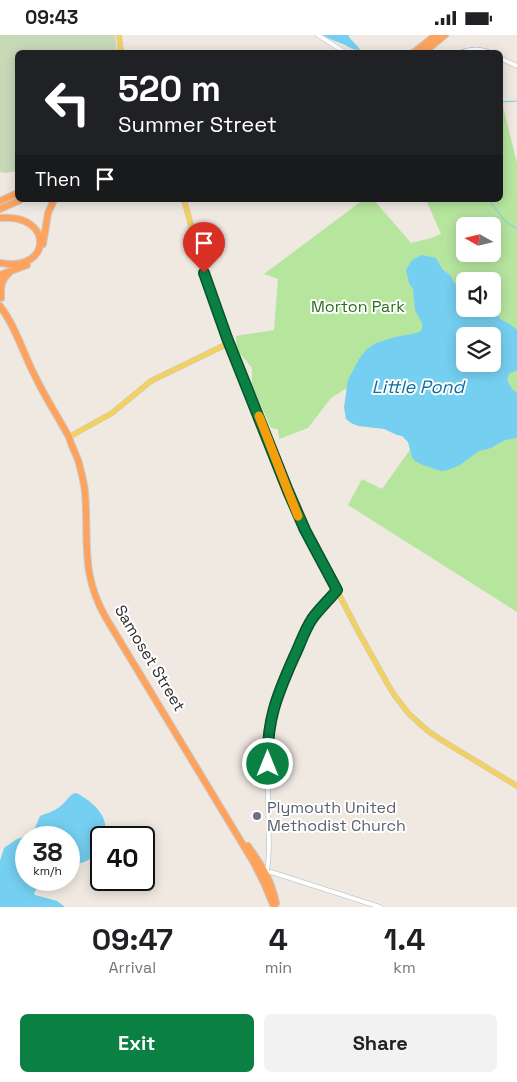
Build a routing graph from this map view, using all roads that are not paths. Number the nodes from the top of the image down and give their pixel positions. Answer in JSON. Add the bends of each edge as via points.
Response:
{"nodes":[{"id":1,"x":119,"y":35,"type":"edge"},
{"id":2,"x":318,"y":35,"type":"edge"},
{"id":3,"x":436,"y":35,"type":"edge"},
{"id":4,"x":445,"y":35,"type":"edge"},
{"id":5,"x":121,"y":50,"type":"edge"},
{"id":6,"x":341,"y":50,"type":"edge"},
{"id":7,"x":417,"y":50,"type":"edge"},
{"id":8,"x":427,"y":50,"type":"edge"},
{"id":9,"x":468,"y":50,"type":"edge"},
{"id":10,"x":480,"y":50,"type":"edge"},
{"id":11,"x":503,"y":60,"type":"edge"},
{"id":12,"x":517,"y":67,"type":"edge"},
{"id":13,"x":15,"y":194,"type":"edge"},
{"id":14,"x":0,"y":201,"type":"edge"},
{"id":15,"x":16,"y":202,"type":"edge"},
{"id":16,"x":53,"y":202,"type":"edge"},
{"id":17,"x":185,"y":202,"type":"edge"},
{"id":18,"x":0,"y":209,"type":"edge"},
{"id":19,"x":0,"y":217,"type":"edge"},
{"id":20,"x":0,"y":263,"type":"edge"},
{"id":21,"x":14,"y":269,"type":"junction"},
{"id":22,"x":0,"y":275,"type":"edge"},
{"id":23,"x":1,"y":297,"type":"edge"},
{"id":24,"x":2,"y":309,"type":"edge"},
{"id":25,"x":230,"y":343,"type":"junction"},
{"id":26,"x":69,"y":437,"type":"junction"},
{"id":27,"x":337,"y":590,"type":"junction"},
{"id":28,"x":517,"y":786,"type":"edge"},
{"id":29,"x":258,"y":870,"type":"junction"},
{"id":30,"x":266,"y":873,"type":"junction"},
{"id":31,"x":264,"y":883,"type":"junction"},
{"id":32,"x":276,"y":907,"type":"edge"},
{"id":33,"x":380,"y":907,"type":"edge"}],
"edges":[{"from":1,"to":5,"type":"main road"},
{"from":2,"to":6,"type":"street"},
{"from":3,"to":7,"type":"highway"},
{"from":4,"to":8,"type":"highway"},
{"from":9,"to":10,"type":"street"},
{"from":11,"to":12,"type":"street"},
{"from":13,"to":14,"type":"highway"},
{"from":15,"to":18,"type":"highway"},
{"from":16,"to":21,"type":"highway","via":[[41,253],[32,262]]},
{"from":17,"to":25,"type":"main road","via":[[205,275]]},
{"from":19,"to":20,"type":"highway","via":[[28,222],[38,232],[40,241],[37,253],[30,260]]},
{"from":21,"to":22,"type":"highway"},
{"from":21,"to":23,"type":"highway","via":[[2,281]]},
{"from":23,"to":24,"type":"highway","name":"Samoset Street"},
{"from":24,"to":26,"type":"highway","name":"Samoset Street"},
{"from":25,"to":26,"type":"main road","via":[[151,381],[112,413]]},
{"from":25,"to":27,"type":"main road","via":[[290,497]]},
{"from":26,"to":29,"type":"highway","name":"Samoset Street","via":[[84,486],[88,567],[97,601]]},
{"from":26,"to":30,"type":"highway","name":"Samoset Street","via":[[84,464],[90,565],[99,599]]},
{"from":27,"to":28,"type":"main road","via":[[387,683],[410,714],[428,731]]},
{"from":27,"to":30,"type":"street","via":[[306,629],[271,716]]},
{"from":29,"to":30,"type":"street"},
{"from":29,"to":31,"type":"highway","name":"Samoset Street"},
{"from":30,"to":31,"type":"street"},
{"from":30,"to":32,"type":"highway","name":"Samoset Street"},
{"from":30,"to":33,"type":"street"},
{"from":31,"to":32,"type":"highway","name":"Samoset Street"}]}
